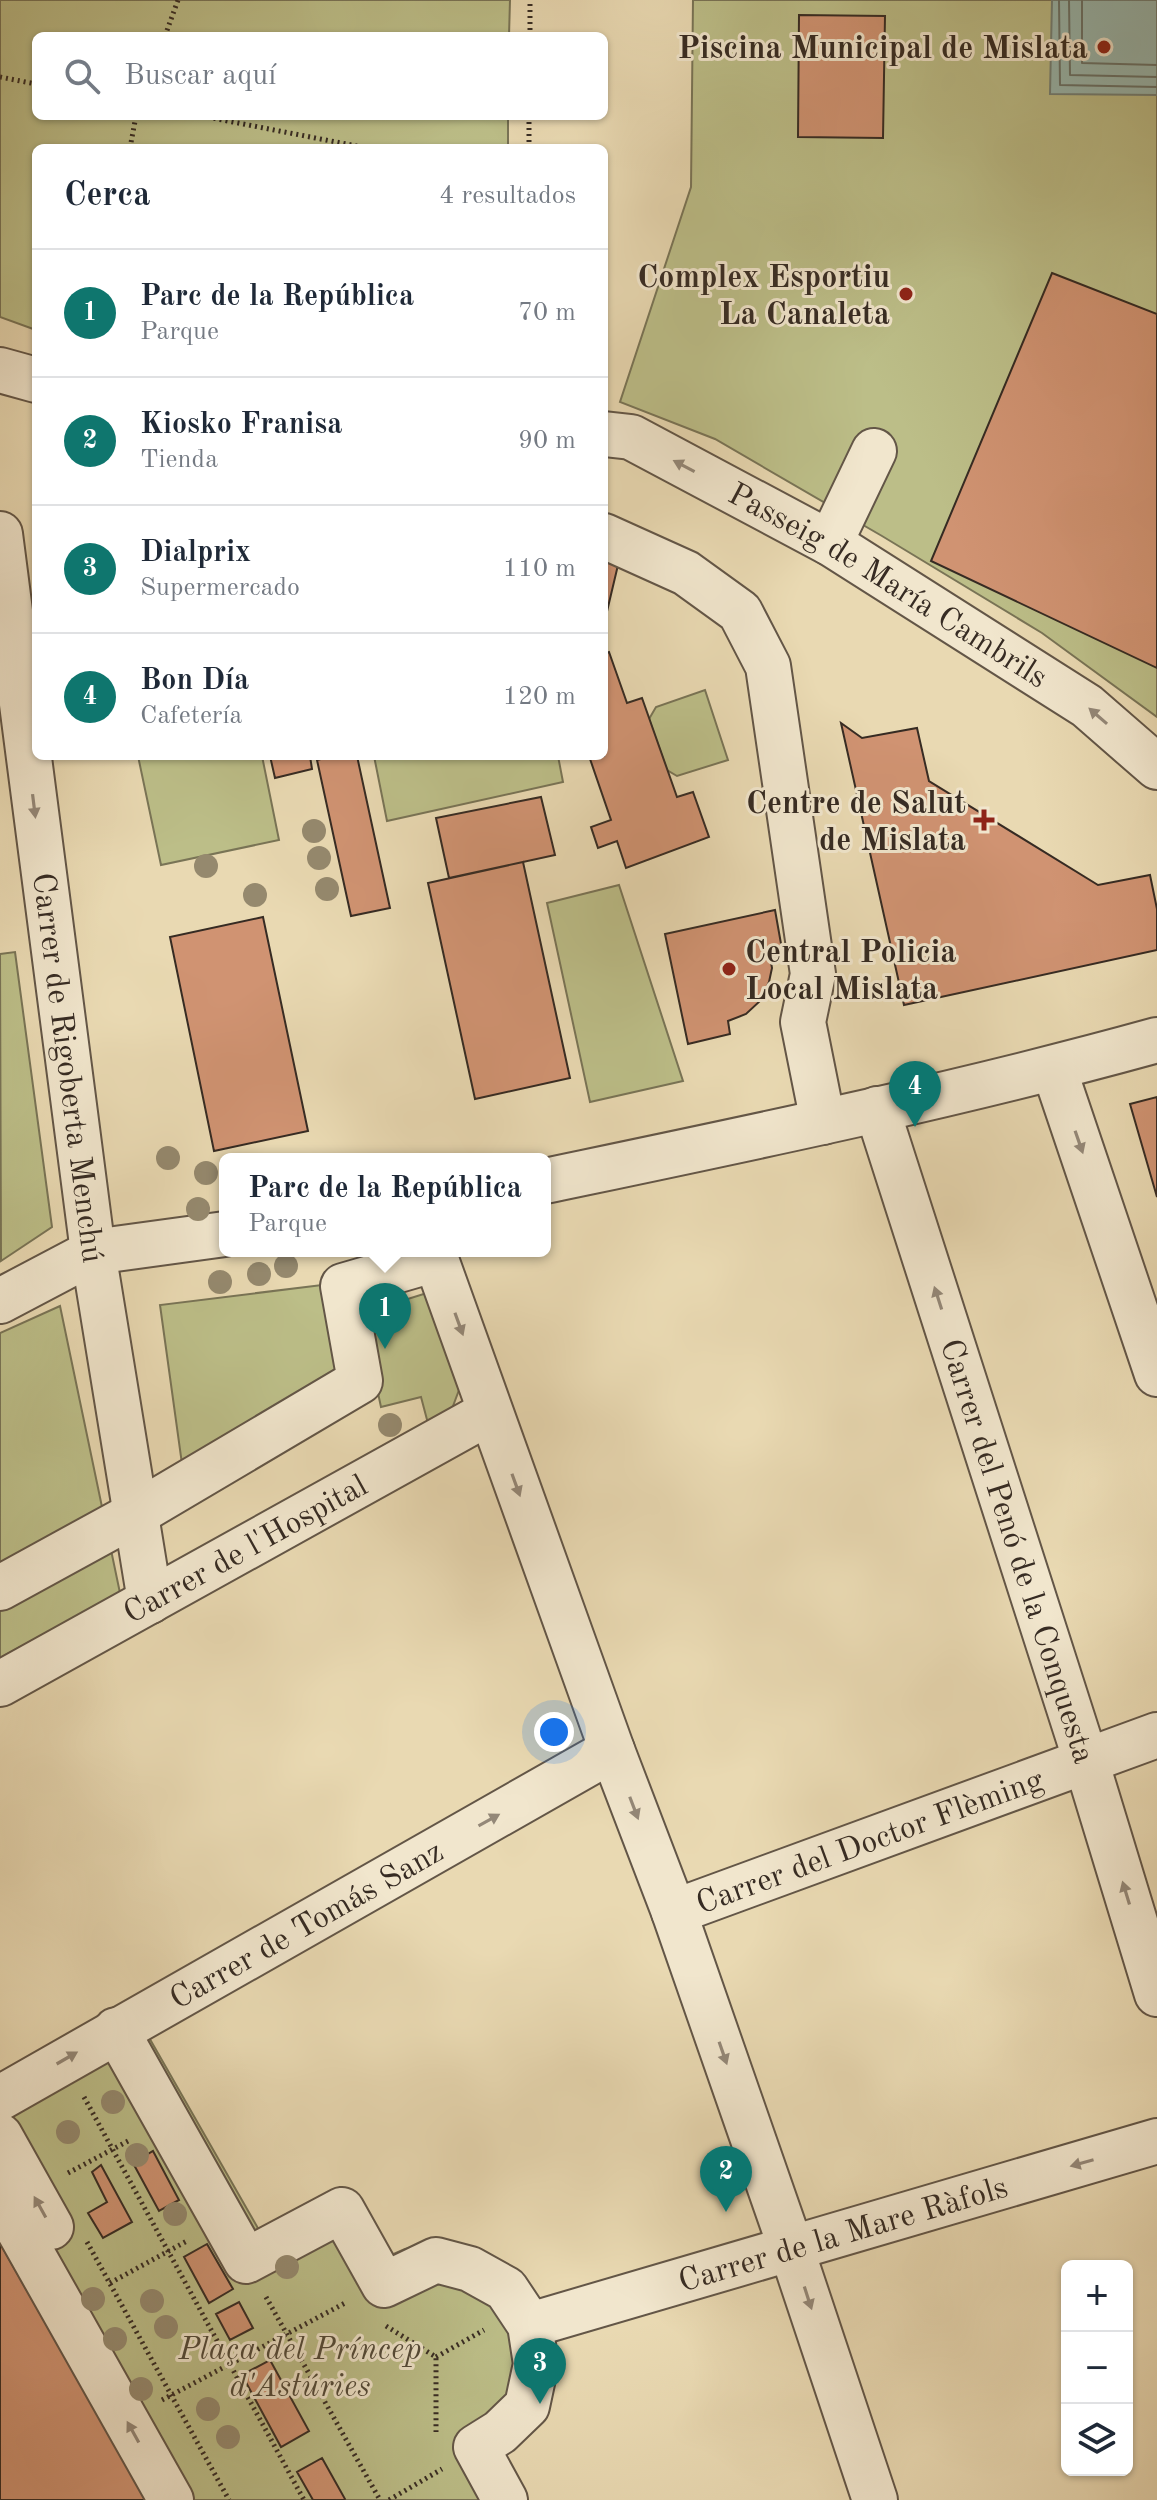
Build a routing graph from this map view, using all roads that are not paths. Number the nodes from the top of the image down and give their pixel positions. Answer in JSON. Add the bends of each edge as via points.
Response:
{"nodes":[{"id":1,"x":0,"y":370,"type":"edge"},
{"id":2,"x":32,"y":379,"type":"edge"},
{"id":3,"x":608,"y":434,"type":"edge"},
{"id":4,"x":874,"y":451,"type":"dead end"},
{"id":5,"x":0,"y":534,"type":"edge"},
{"id":6,"x":608,"y":538,"type":"edge"},
{"id":7,"x":830,"y":543,"type":"junction"},
{"id":8,"x":4,"y":610,"type":"edge"},
{"id":9,"x":1157,"y":767,"type":"edge"},
{"id":10,"x":1157,"y":1040,"type":"edge"},
{"id":11,"x":1054,"y":1069,"type":"junction"},
{"id":12,"x":877,"y":1109,"type":"junction"},
{"id":13,"x":823,"y":1122,"type":"junction"},
{"id":14,"x":551,"y":1180,"type":"edge"},
{"id":15,"x":219,"y":1235,"type":"edge"},
{"id":16,"x":93,"y":1252,"type":"junction"},
{"id":17,"x":429,"y":1257,"type":"edge"},
{"id":18,"x":436,"y":1257,"type":"edge"},
{"id":19,"x":0,"y":1301,"type":"edge"},
{"id":20,"x":1157,"y":1374,"type":"edge"},
{"id":21,"x":490,"y":1412,"type":"junction"},
{"id":22,"x":137,"y":1513,"type":"junction"},
{"id":23,"x":0,"y":1588,"type":"edge"},
{"id":24,"x":150,"y":1601,"type":"junction"},
{"id":25,"x":0,"y":1684,"type":"edge"},
{"id":26,"x":1157,"y":1735,"type":"edge"},
{"id":27,"x":612,"y":1750,"type":"junction"},
{"id":28,"x":1086,"y":1761,"type":"junction"},
{"id":29,"x":674,"y":1912,"type":"junction"},
{"id":30,"x":1157,"y":1994,"type":"edge"},
{"id":31,"x":116,"y":2030,"type":"junction"},
{"id":32,"x":0,"y":2098,"type":"edge"},
{"id":33,"x":0,"y":2136,"type":"edge"},
{"id":34,"x":1157,"y":2141,"type":"edge"},
{"id":35,"x":0,"y":2197,"type":"edge"},
{"id":36,"x":791,"y":2248,"type":"junction"},
{"id":37,"x":90,"y":2265,"type":"road end"},
{"id":38,"x":525,"y":2318,"type":"junction"},
{"id":39,"x":153,"y":2414,"type":"junction"},
{"id":40,"x":171,"y":2500,"type":"edge"},
{"id":41,"x":204,"y":2500,"type":"edge"},
{"id":42,"x":505,"y":2500,"type":"edge"},
{"id":43,"x":875,"y":2500,"type":"edge"}],
"edges":[{"from":1,"to":2,"type":"street"},
{"from":7,"to":3,"type":"street","name":"Passeig de María Cambrils","one_way":true,"via":[[631,437]]},
{"from":4,"to":7,"type":"street"},
{"from":5,"to":8,"type":"street","name":"Carrer de Rigoberta Menchú"},
{"from":6,"to":13,"type":"street","via":[[686,573],[740,612],[768,666],[813,974],[803,1022]]},
{"from":9,"to":7,"type":"street","name":"Passeig de María Cambrils","one_way":true,"via":[[1087,706]]},
{"from":8,"to":16,"type":"street","name":"Carrer de Rigoberta Menchú","one_way":true},
{"from":10,"to":11,"type":"street"},
{"from":11,"to":12,"type":"street"},
{"from":11,"to":20,"type":"street","one_way":true},
{"from":12,"to":13,"type":"street"},
{"from":28,"to":12,"type":"street","name":"Carrer del Penó de la Conquesta","one_way":true},
{"from":13,"to":14,"type":"street"},
{"from":15,"to":16,"type":"street"},
{"from":16,"to":19,"type":"street"},
{"from":16,"to":22,"type":"street","name":"Carrer de Rigoberta Menchú"},
{"from":17,"to":22,"type":"street","via":[[343,1286],[360,1381]]},
{"from":18,"to":21,"type":"street","one_way":true},
{"from":21,"to":24,"type":"street","name":"Carrer de l'Hospital"},
{"from":21,"to":27,"type":"street","one_way":true},
{"from":22,"to":23,"type":"street"},
{"from":22,"to":24,"type":"street","name":"Carrer de Rigoberta Menchú"},
{"from":24,"to":25,"type":"street","name":"Carrer de l'Hospital"},
{"from":26,"to":28,"type":"street","name":"Carrer del Doctor Flèming"},
{"from":27,"to":29,"type":"street","one_way":true},
{"from":31,"to":27,"type":"street","name":"Carrer de Tomás Sanz","one_way":true},
{"from":28,"to":29,"type":"street","name":"Carrer del Doctor Flèming"},
{"from":30,"to":28,"type":"street","name":"Carrer del Penó de la Conquesta","one_way":true},
{"from":29,"to":36,"type":"street","one_way":true},
{"from":32,"to":31,"type":"street","name":"Carrer de Tomás Sanz","one_way":true},
{"from":31,"to":38,"type":"street","via":[[246,2261],[342,2210],[369,2306],[436,2260],[470,2269],[506,2289]]},
{"from":37,"to":33,"type":"street","one_way":true},
{"from":34,"to":36,"type":"street","name":"Carrer de la Mare Ràfols","one_way":true},
{"from":35,"to":39,"type":"street"},
{"from":36,"to":38,"type":"street","name":"Carrer de la Mare Ràfols"},
{"from":36,"to":43,"type":"street","one_way":true},
{"from":38,"to":42,"type":"street","via":[[536,2364],[527,2406],[500,2432],[450,2449]]},
{"from":40,"to":39,"type":"street","one_way":true},
{"from":39,"to":41,"type":"street"}]}
